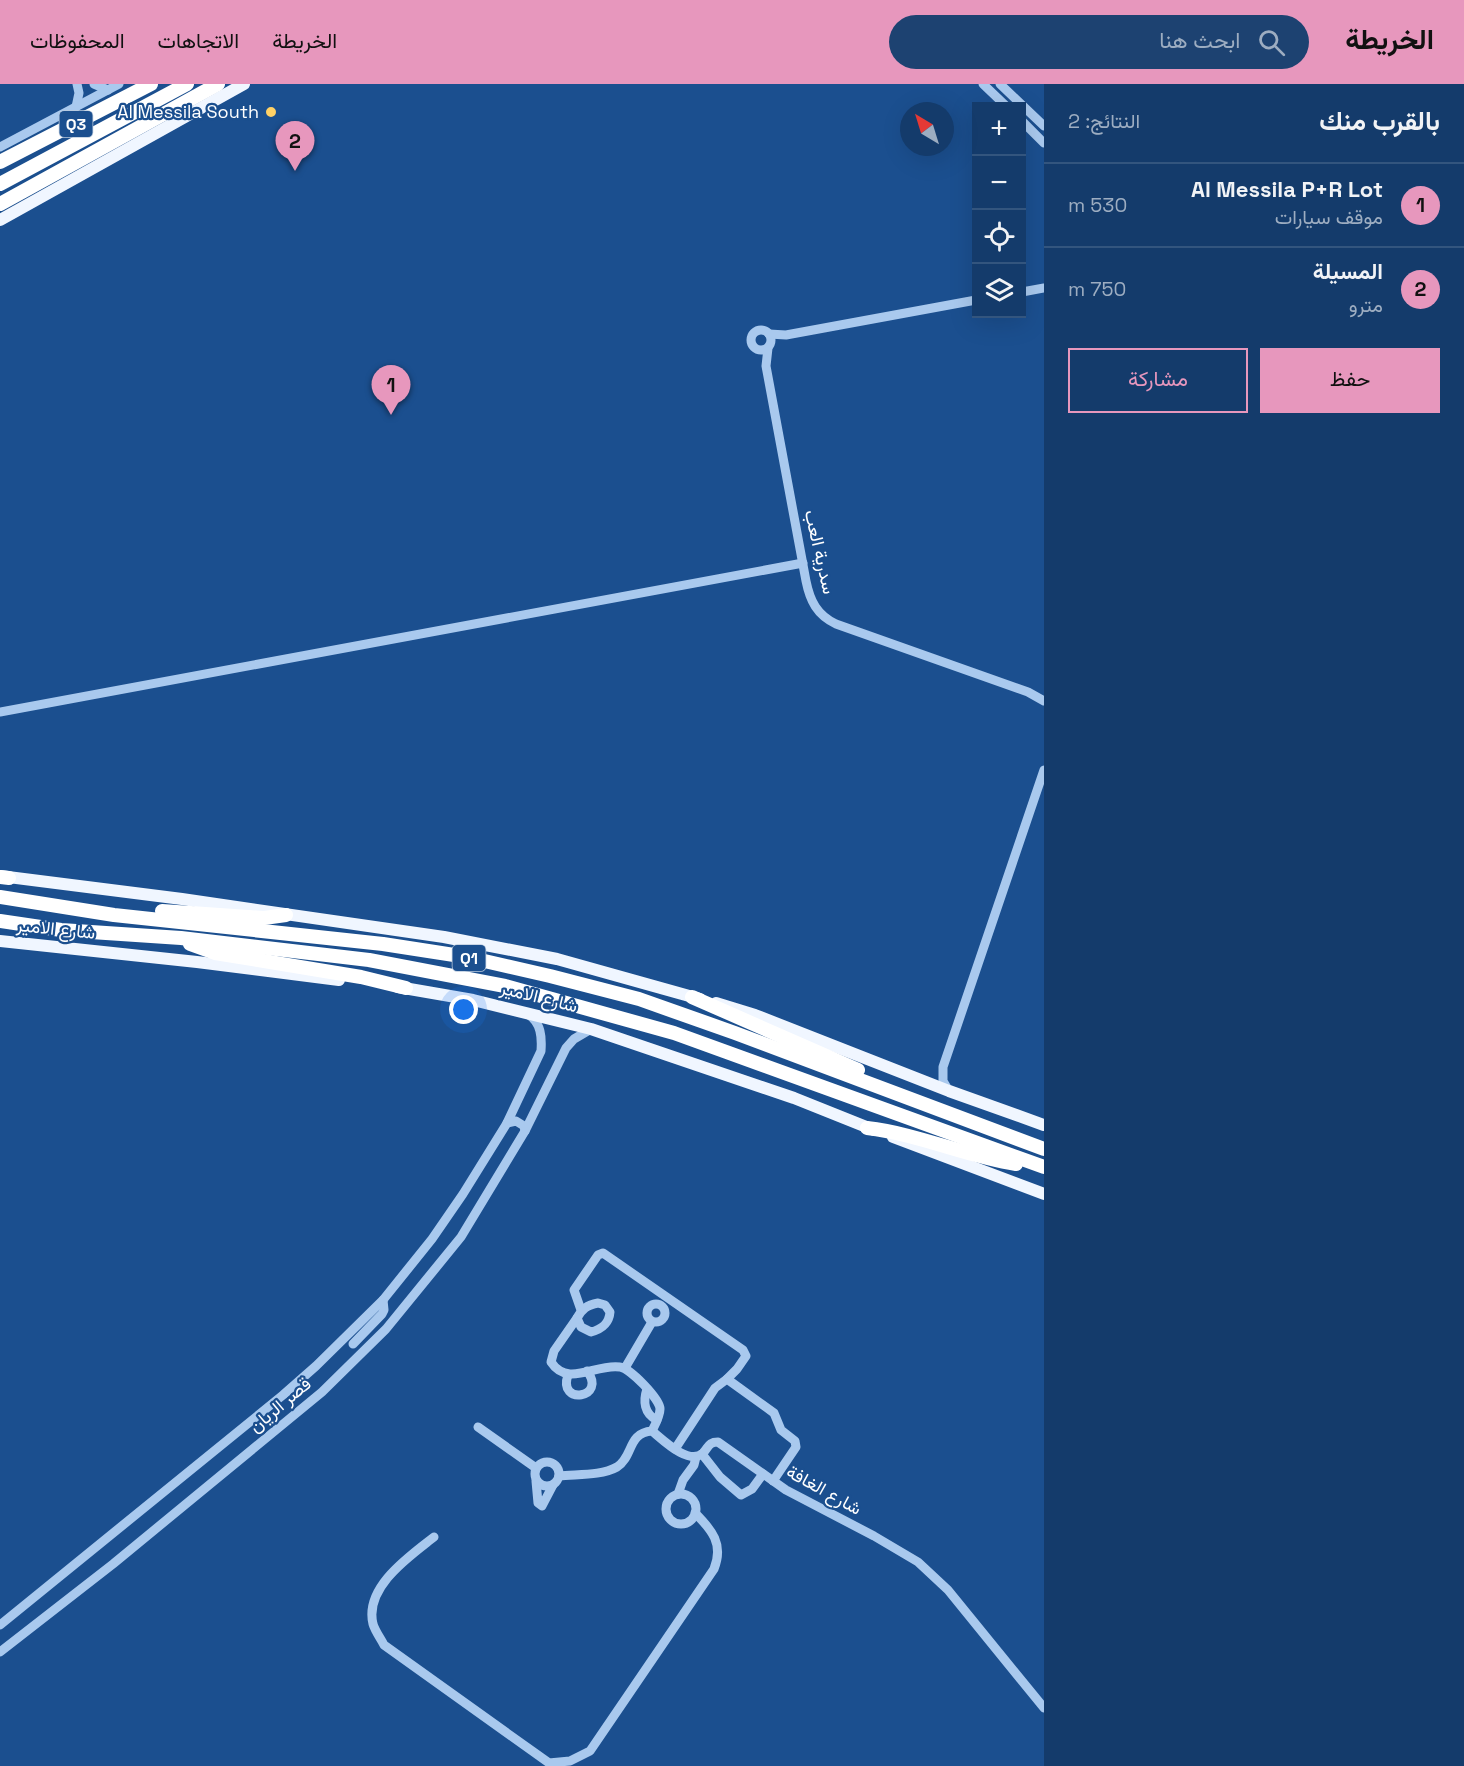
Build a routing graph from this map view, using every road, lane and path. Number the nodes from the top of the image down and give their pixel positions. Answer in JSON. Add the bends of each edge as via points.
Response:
{"nodes":[{"id":1,"x":77,"y":84,"type":"edge"},
{"id":2,"x":94,"y":84,"type":"edge"},
{"id":3,"x":119,"y":84,"type":"edge"},
{"id":4,"x":151,"y":84,"type":"edge"},
{"id":5,"x":187,"y":84,"type":"edge"},
{"id":6,"x":218,"y":84,"type":"edge"},
{"id":7,"x":244,"y":84,"type":"edge"},
{"id":8,"x":983,"y":84,"type":"edge"},
{"id":9,"x":1000,"y":84,"type":"edge"},
{"id":10,"x":108,"y":90,"type":"junction"},
{"id":11,"x":1002,"y":102,"type":"edge"},
{"id":12,"x":76,"y":107,"type":"junction"},
{"id":13,"x":1026,"y":125,"type":"edge"},
{"id":14,"x":1044,"y":126,"type":"edge"},
{"id":15,"x":1044,"y":143,"type":"edge"},
{"id":16,"x":0,"y":147,"type":"edge"},
{"id":17,"x":80,"y":160,"type":"junction"},
{"id":18,"x":0,"y":162,"type":"edge"},
{"id":19,"x":0,"y":184,"type":"edge"},
{"id":20,"x":0,"y":204,"type":"edge"},
{"id":21,"x":0,"y":212,"type":"edge"},
{"id":22,"x":0,"y":220,"type":"edge"},
{"id":23,"x":1044,"y":288,"type":"edge"},
{"id":24,"x":1026,"y":291,"type":"edge"},
{"id":25,"x":972,"y":301,"type":"edge"},
{"id":26,"x":803,"y":563,"type":"junction"},
{"id":27,"x":1044,"y":701,"type":"edge"},
{"id":28,"x":0,"y":712,"type":"edge"},
{"id":29,"x":1044,"y":770,"type":"edge"},
{"id":30,"x":3,"y":877,"type":"edge"},
{"id":31,"x":0,"y":897,"type":"edge"},
{"id":32,"x":114,"y":915,"type":"junction"},
{"id":33,"x":286,"y":915,"type":"junction"},
{"id":34,"x":0,"y":921,"type":"edge"},
{"id":35,"x":181,"y":938,"type":"junction"},
{"id":36,"x":0,"y":941,"type":"edge"},
{"id":37,"x":406,"y":988,"type":"junction"},
{"id":38,"x":692,"y":997,"type":"junction"},
{"id":39,"x":525,"y":1012,"type":"junction"},
{"id":40,"x":591,"y":1029,"type":"junction"},
{"id":41,"x":943,"y":1067,"type":"junction"},
{"id":42,"x":923,"y":1081,"type":"junction"},
{"id":43,"x":949,"y":1091,"type":"junction"},
{"id":44,"x":918,"y":1102,"type":"junction"},
{"id":45,"x":507,"y":1123,"type":"junction"},
{"id":46,"x":1044,"y":1125,"type":"edge"},
{"id":47,"x":867,"y":1128,"type":"junction"},
{"id":48,"x":525,"y":1131,"type":"junction"},
{"id":49,"x":1044,"y":1149,"type":"edge"},
{"id":50,"x":1044,"y":1168,"type":"edge"},
{"id":51,"x":1044,"y":1194,"type":"edge"},
{"id":52,"x":652,"y":1322,"type":"dead end"},
{"id":53,"x":349,"y":1341,"type":"junction"},
{"id":54,"x":364,"y":1351,"type":"junction"},
{"id":55,"x":625,"y":1368,"type":"junction"},
{"id":56,"x":587,"y":1371,"type":"junction"},
{"id":57,"x":568,"y":1375,"type":"junction"},
{"id":58,"x":727,"y":1378,"type":"junction"},
{"id":59,"x":478,"y":1427,"type":"dead end"},
{"id":60,"x":652,"y":1431,"type":"junction"},
{"id":61,"x":675,"y":1449,"type":"junction"},
{"id":62,"x":699,"y":1455,"type":"junction"},
{"id":63,"x":536,"y":1468,"type":"junction"},
{"id":64,"x":763,"y":1474,"type":"junction"},
{"id":65,"x":560,"y":1476,"type":"junction"},
{"id":66,"x":536,"y":1481,"type":"junction"},
{"id":67,"x":773,"y":1481,"type":"junction"},
{"id":68,"x":553,"y":1485,"type":"junction"},
{"id":69,"x":678,"y":1494,"type":"junction"},
{"id":70,"x":695,"y":1513,"type":"junction"},
{"id":71,"x":434,"y":1537,"type":"dead end"},
{"id":72,"x":0,"y":1626,"type":"edge"},
{"id":73,"x":0,"y":1652,"type":"edge"},
{"id":74,"x":1044,"y":1708,"type":"edge"}],
"edges":[{"from":1,"to":12,"type":"street"},
{"from":2,"to":10,"type":"street"},
{"from":3,"to":10,"type":"street"},
{"from":4,"to":18,"type":"highway","number":"Q3"},
{"from":5,"to":19,"type":"highway","number":"Q3"},
{"from":6,"to":17,"type":"highway"},
{"from":7,"to":22,"type":"main road"},
{"from":8,"to":11,"type":"street"},
{"from":9,"to":14,"type":"street"},
{"from":10,"to":12,"type":"street"},
{"from":12,"to":16,"type":"street"},
{"from":13,"to":15,"type":"street"},
{"from":17,"to":20,"type":"highway"},
{"from":17,"to":21,"type":"main road","via":[[65,174]]},
{"from":23,"to":24,"type":"street"},
{"from":25,"to":26,"type":"street","name":"سدرية العب","via":[[786,335],[766,344],[766,366]]},
{"from":26,"to":27,"type":"street","name":"سدرية العب","via":[[808,592],[826,619]]},
{"from":26,"to":28,"type":"street"},
{"from":29,"to":41,"type":"street"},
{"from":30,"to":33,"type":"main road"},
{"from":31,"to":32,"type":"highway","name":"شارع الامير","number":"Q1"},
{"from":32,"to":33,"type":"highway","via":[[141,910],[264,918]]},
{"from":32,"to":44,"type":"highway","name":"شارع الامير","number":"Q1","via":[[383,944],[550,976],[639,999]]},
{"from":33,"to":38,"type":"main road","via":[[444,937],[557,959]]},
{"from":34,"to":35,"type":"highway","name":"شارع الامير","number":"Q1","via":[[61,930]]},
{"from":35,"to":37,"type":"highway","via":[[206,951]]},
{"from":35,"to":50,"type":"highway","name":"شارع الامير","number":"Q1","via":[[369,960],[566,1001],[674,1033]]},
{"from":36,"to":37,"type":"main road","name":"شارع الامير"},
{"from":37,"to":39,"type":"main road","name":"شارع الامير"},
{"from":38,"to":42,"type":"main road","via":[[755,1015]]},
{"from":38,"to":44,"type":"highway","via":[[878,1080]]},
{"from":39,"to":40,"type":"main road","name":"شارع الامير"},
{"from":39,"to":45,"type":"street","name":"قصر الريان","via":[[539,1028],[541,1051]]},
{"from":40,"to":47,"type":"main road","name":"شارع الامير","via":[[794,1098]]},
{"from":40,"to":48,"type":"street","name":"قصر الريان","via":[[566,1048]]},
{"from":41,"to":42,"type":"street"},
{"from":41,"to":43,"type":"street"},
{"from":42,"to":43,"type":"main road"},
{"from":43,"to":46,"type":"main road"},
{"from":44,"to":49,"type":"highway","name":"شارع الامير","number":"Q1"},
{"from":45,"to":48,"type":"street","via":[[521,1123]]},
{"from":45,"to":53,"type":"street","name":"قصر الريان","via":[[432,1239]]},
{"from":47,"to":50,"type":"highway","via":[[896,1131],[992,1160]]},
{"from":47,"to":51,"type":"main road","name":"شارع الامير"},
{"from":48,"to":54,"type":"street","name":"قصر الريان","via":[[461,1237]]},
{"from":52,"to":55,"type":"street"},
{"from":53,"to":54,"type":"street"},
{"from":53,"to":72,"type":"street","name":"قصر الريان"},
{"from":54,"to":73,"type":"street","name":"قصر الريان","via":[[322,1392]]},
{"from":55,"to":56,"type":"street"},
{"from":55,"to":60,"type":"street","via":[[660,1408]]},
{"from":56,"to":57,"type":"street"},
{"from":56,"to":57,"type":"street","via":[[592,1385],[581,1396],[568,1389]]},
{"from":57,"to":58,"type":"street","via":[[557,1371],[551,1362],[554,1351],[579,1314],[574,1290],[603,1253],[742,1350],[746,1356]]},
{"from":58,"to":61,"type":"street","via":[[715,1388]]},
{"from":58,"to":67,"type":"street","via":[[774,1413],[782,1430],[795,1441],[796,1447]]},
{"from":59,"to":63,"type":"street"},
{"from":60,"to":61,"type":"street"},
{"from":60,"to":65,"type":"street","via":[[635,1439],[618,1466]]},
{"from":61,"to":62,"type":"street","via":[[688,1456]]},
{"from":62,"to":64,"type":"street","name":"شارع الغافة","via":[[709,1444],[718,1442]]},
{"from":62,"to":64,"type":"street","via":[[741,1495],[752,1489]]},
{"from":62,"to":69,"type":"street"},
{"from":63,"to":65,"type":"street","via":[[542,1462],[551,1462],[558,1467]]},
{"from":63,"to":66,"type":"street"},
{"from":64,"to":67,"type":"street","name":"شارع الغافة"},
{"from":65,"to":68,"type":"street"},
{"from":66,"to":68,"type":"street","via":[[546,1487]]},
{"from":66,"to":68,"type":"street","via":[[538,1503],[542,1506]]},
{"from":67,"to":74,"type":"street","name":"شارع الغافة","via":[[918,1562],[948,1590]]},
{"from":69,"to":70,"type":"street","via":[[690,1497]]},
{"from":69,"to":70,"type":"street","via":[[668,1502],[668,1518],[684,1524]]},
{"from":70,"to":71,"type":"street","via":[[715,1536],[718,1556],[714,1569],[590,1751],[570,1761],[549,1763],[384,1645],[373,1624],[374,1599],[396,1567]]}]}
